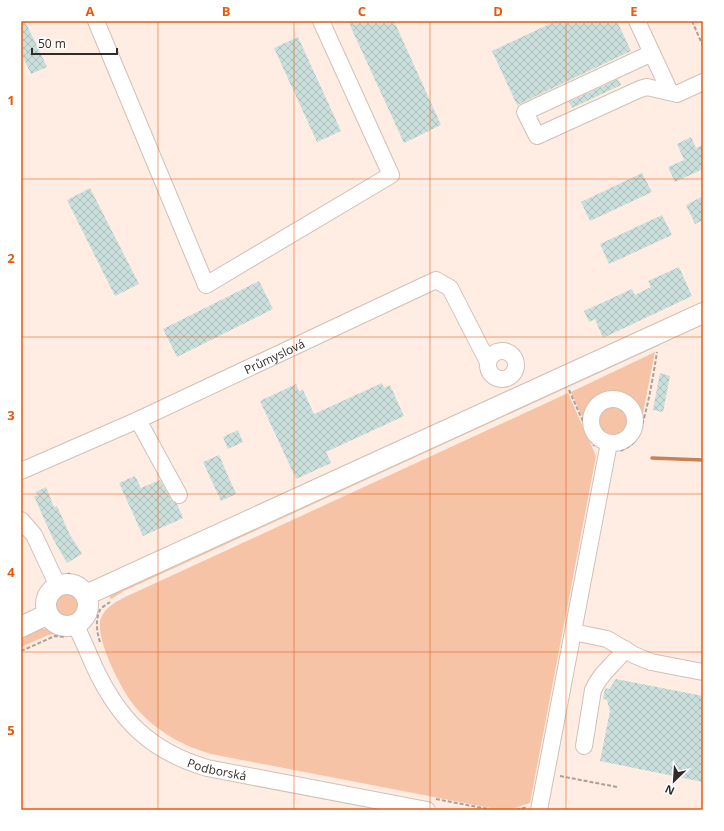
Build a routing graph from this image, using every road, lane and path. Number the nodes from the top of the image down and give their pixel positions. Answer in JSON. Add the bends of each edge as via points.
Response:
{"nodes":[{"id":1,"x":96,"y":21,"type":"edge"},
{"id":2,"x":321,"y":21,"type":"edge"},
{"id":3,"x":637,"y":21,"type":"edge"},
{"id":4,"x":692,"y":21,"type":"edge"},
{"id":5,"x":703,"y":46,"type":"edge"},
{"id":6,"x":652,"y":53,"type":"junction"},
{"id":7,"x":703,"y":82,"type":"edge"},
{"id":8,"x":670,"y":92,"type":"junction"},
{"id":9,"x":703,"y":313,"type":"edge"},
{"id":10,"x":488,"y":362,"type":"dead end"},
{"id":11,"x":138,"y":420,"type":"junction"},
{"id":12,"x":609,"y":443,"type":"dead end"},
{"id":13,"x":21,"y":471,"type":"edge"},
{"id":14,"x":179,"y":495,"type":"dead end"},
{"id":15,"x":21,"y":520,"type":"edge"},
{"id":16,"x":62,"y":579,"type":"junction"},
{"id":17,"x":99,"y":595,"type":"junction"},
{"id":18,"x":48,"y":614,"type":"junction"},
{"id":19,"x":21,"y":627,"type":"edge"},
{"id":20,"x":573,"y":632,"type":"junction"},
{"id":21,"x":85,"y":633,"type":"junction"},
{"id":22,"x":101,"y":646,"type":"dead end"},
{"id":23,"x":625,"y":649,"type":"junction"},
{"id":24,"x":21,"y":651,"type":"edge"},
{"id":25,"x":703,"y":672,"type":"edge"},
{"id":26,"x":584,"y":746,"type":"dead end"},
{"id":27,"x":554,"y":775,"type":"dead end"},
{"id":28,"x":617,"y":787,"type":"dead end"},
{"id":29,"x":430,"y":804,"type":"edge"},
{"id":30,"x":493,"y":810,"type":"edge"},
{"id":31,"x":539,"y":810,"type":"edge"}],
"edges":[{"from":1,"to":2,"type":"street","via":[[206,285],[391,175]]},
{"from":3,"to":6,"type":"street"},
{"from":4,"to":5,"type":"path"},
{"from":6,"to":8,"type":"street"},
{"from":6,"to":8,"type":"street","via":[[525,112],[537,136],[640,89],[647,87]]},
{"from":7,"to":8,"type":"street","via":[[678,94]]},
{"from":9,"to":17,"type":"main road"},
{"from":10,"to":11,"type":"street","name":"Průmyslová","via":[[450,288],[436,280]]},
{"from":11,"to":13,"type":"street","name":"Průmyslová"},
{"from":11,"to":14,"type":"street"},
{"from":12,"to":20,"type":"street"},
{"from":15,"to":16,"type":"street"},
{"from":16,"to":17,"type":"main road","via":[[64,584],[73,584]]},
{"from":16,"to":17,"type":"path","via":[[73,577],[97,580]]},
{"from":16,"to":18,"type":"main road","via":[[47,599]]},
{"from":17,"to":21,"type":"main road","via":[[88,602],[83,619]]},
{"from":18,"to":19,"type":"main road"},
{"from":18,"to":21,"type":"main road","via":[[60,624],[69,625]]},
{"from":20,"to":23,"type":"street","via":[[606,639]]},
{"from":20,"to":31,"type":"street"},
{"from":21,"to":22,"type":"path"},
{"from":21,"to":24,"type":"path","via":[[72,645],[65,637],[55,636]]},
{"from":21,"to":29,"type":"street","name":"Podborská","via":[[94,667],[110,695],[129,722],[170,754],[207,768]]},
{"from":23,"to":25,"type":"street","via":[[651,662]]},
{"from":23,"to":26,"type":"street","via":[[603,673],[593,690]]},
{"from":27,"to":28,"type":"path"},
{"from":29,"to":30,"type":"path"}]}
